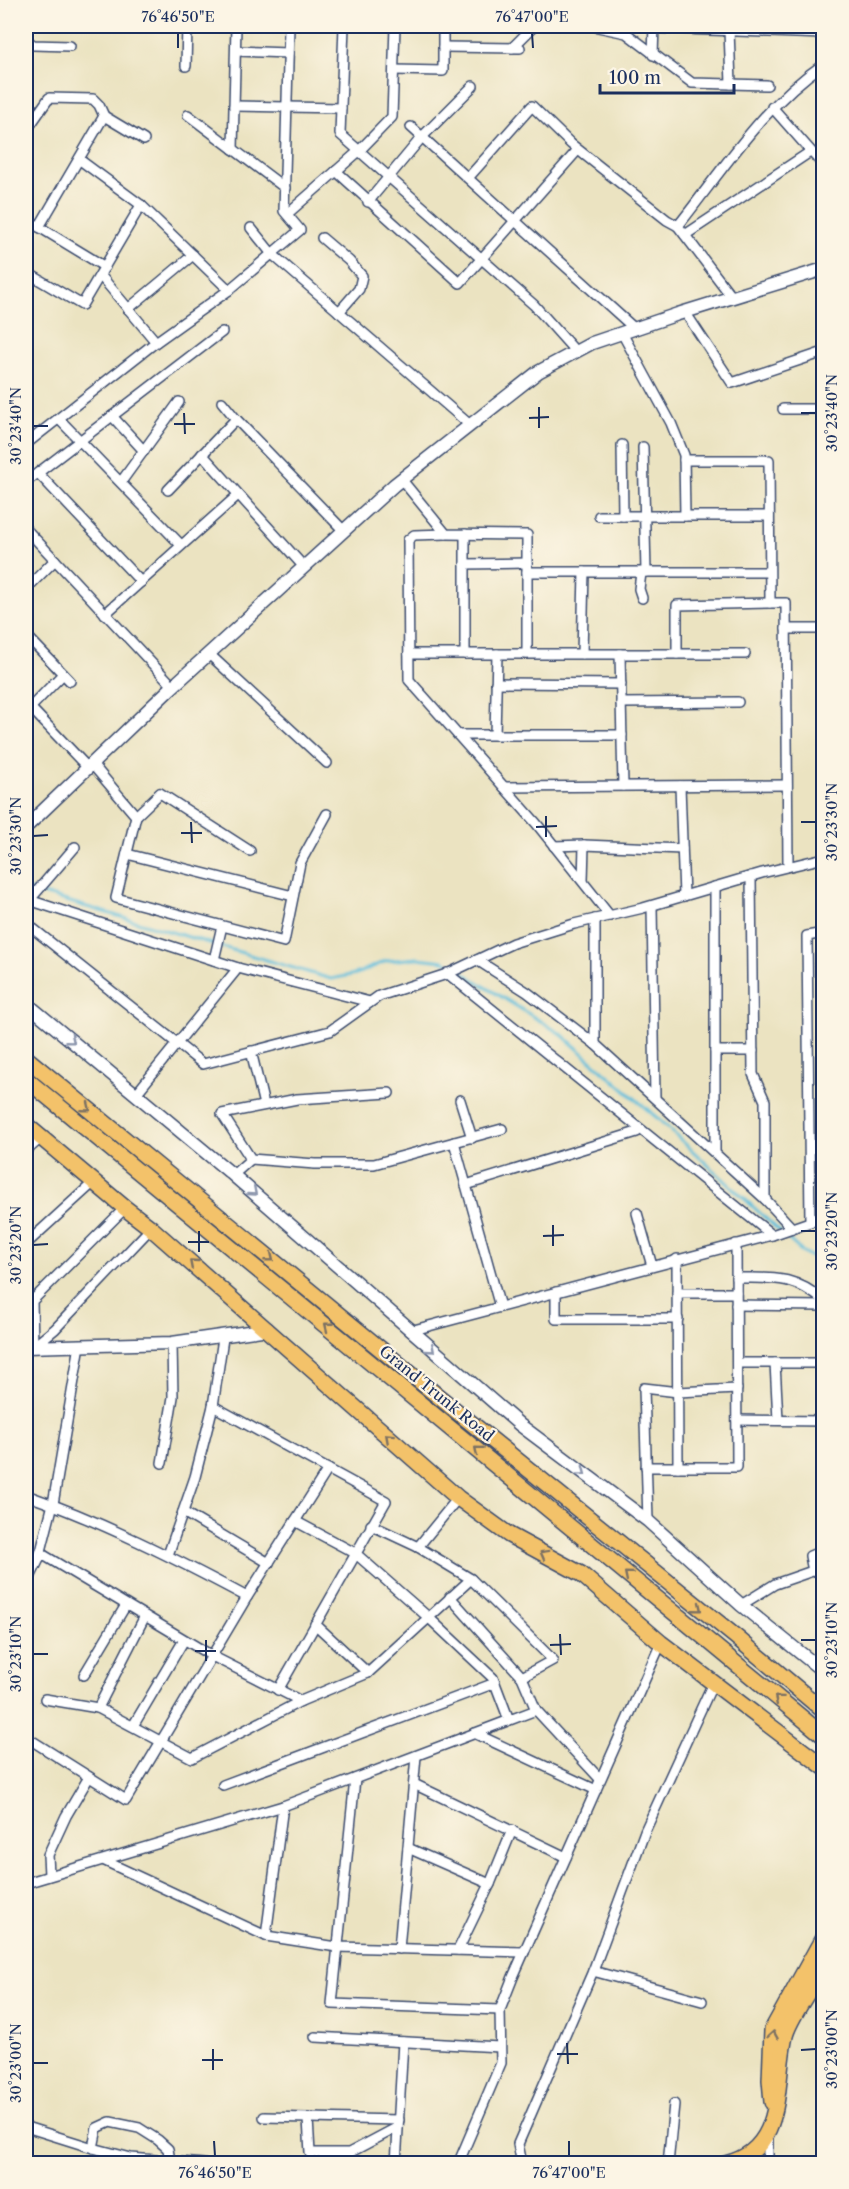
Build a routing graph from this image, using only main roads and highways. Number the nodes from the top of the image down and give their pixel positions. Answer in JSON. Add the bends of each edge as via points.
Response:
{"nodes":[{"id":1,"x":26,"y":1058,"type":"edge"},
{"id":2,"x":26,"y":1079,"type":"edge"},
{"id":3,"x":26,"y":1125,"type":"edge"},
{"id":4,"x":824,"y":1712,"type":"edge"},
{"id":5,"x":824,"y":1736,"type":"edge"},
{"id":6,"x":824,"y":1767,"type":"edge"},
{"id":7,"x":824,"y":1936,"type":"edge"},
{"id":8,"x":824,"y":1967,"type":"edge"},
{"id":9,"x":773,"y":2114,"type":"junction"},
{"id":10,"x":724,"y":2163,"type":"edge"}],
"edges":[{"from":1,"to":4,"type":"main road","name":"Grand Trunk Road","one_way":true},
{"from":5,"to":2,"type":"main road","name":"Grand Trunk Road","one_way":true},
{"from":6,"to":3,"type":"main road","one_way":true,"via":[[661,1643],[581,1574],[509,1535],[458,1498],[151,1227]]},
{"from":9,"to":7,"type":"main road","one_way":true,"via":[[772,2030]]},
{"from":8,"to":9,"type":"main road","via":[[786,2034]]},
{"from":9,"to":10,"type":"main road","via":[[768,2133],[747,2155]]}]}
